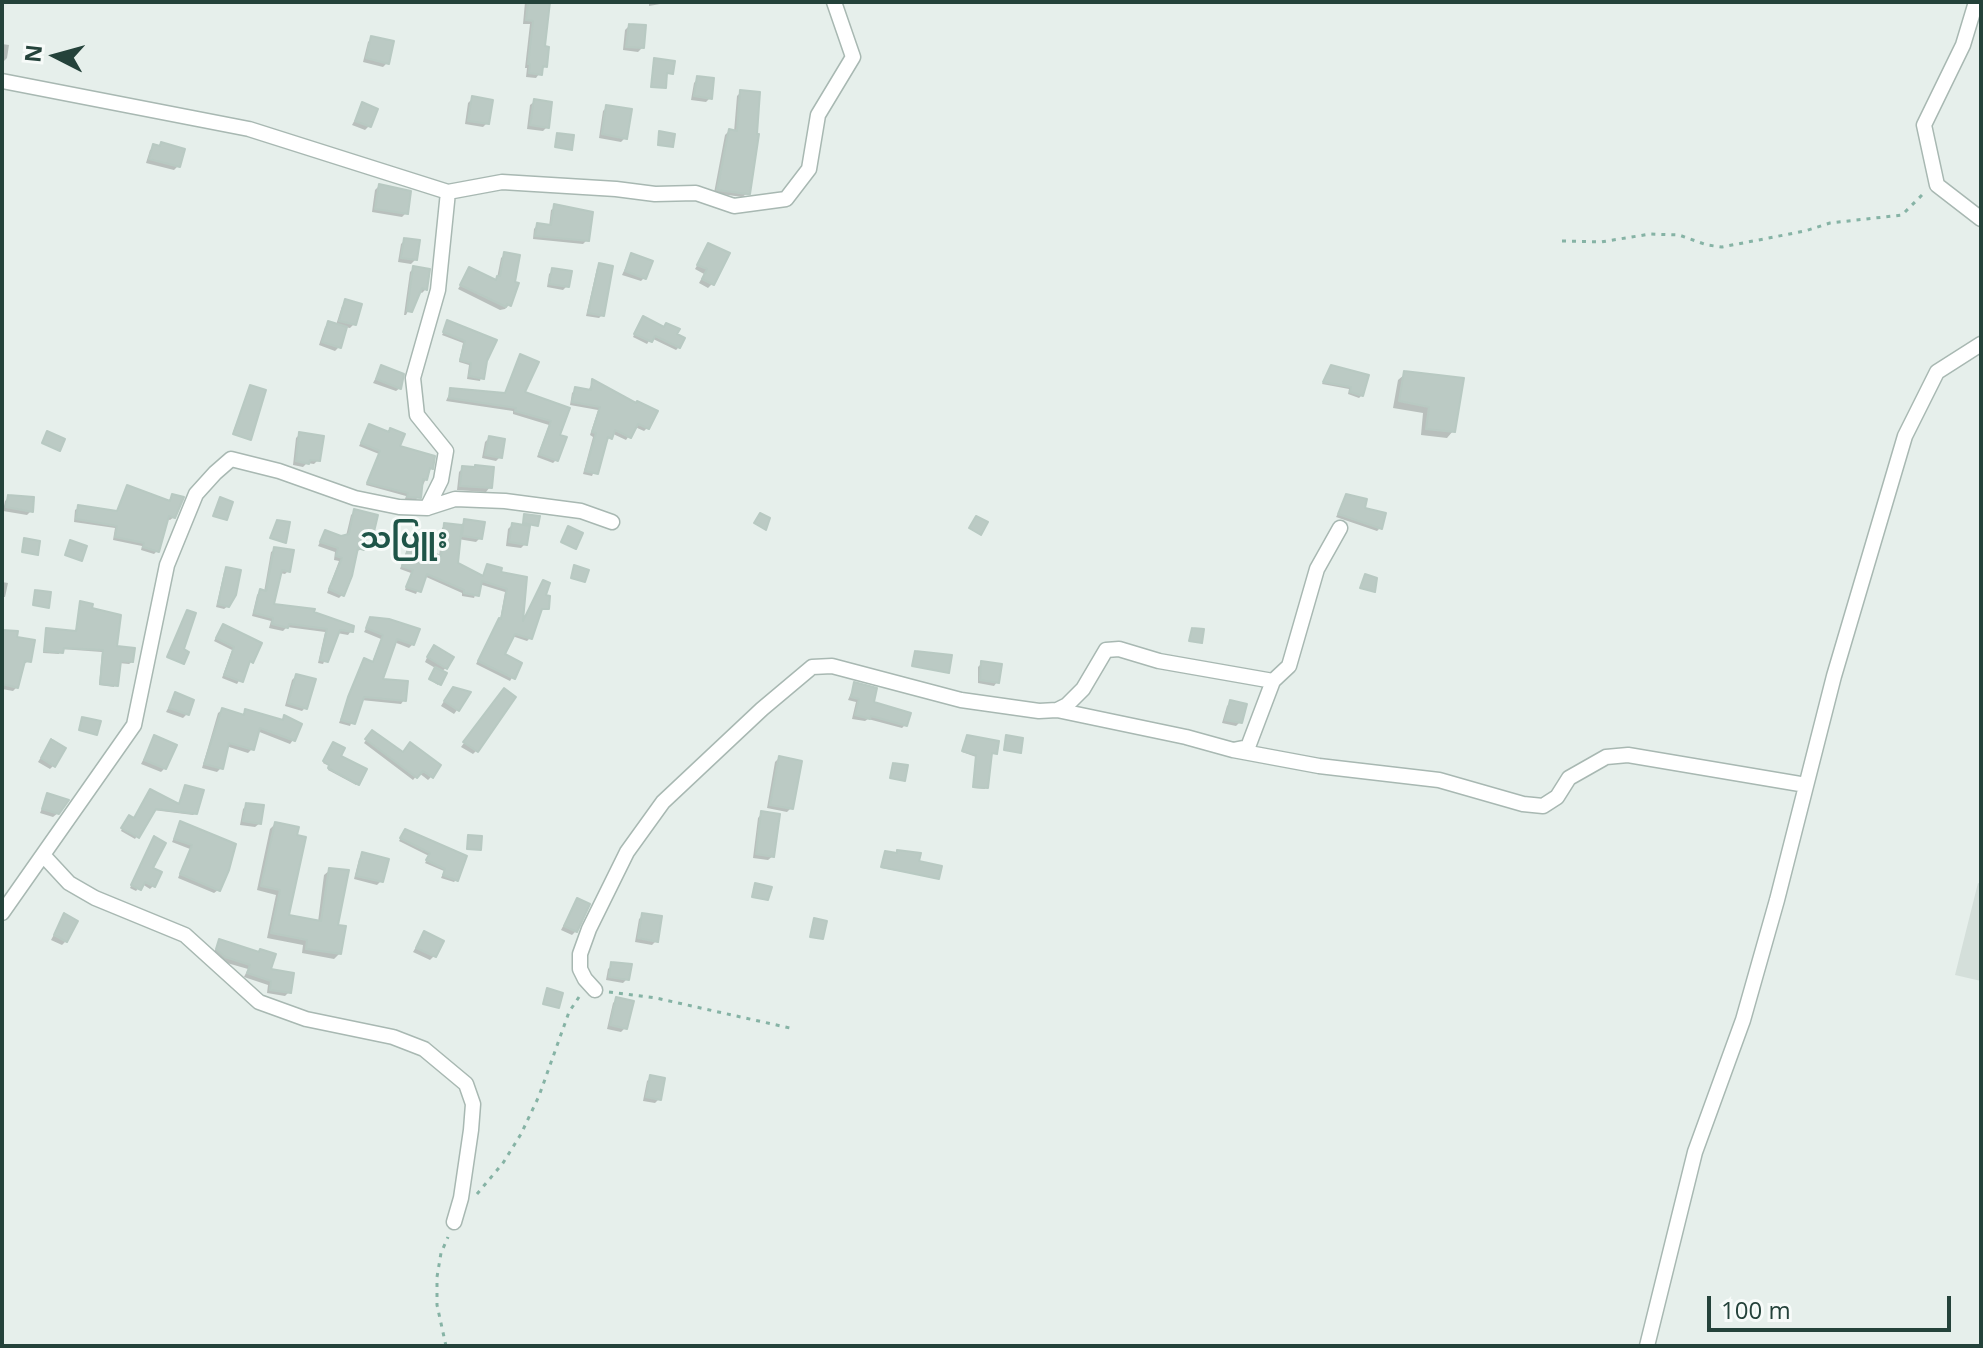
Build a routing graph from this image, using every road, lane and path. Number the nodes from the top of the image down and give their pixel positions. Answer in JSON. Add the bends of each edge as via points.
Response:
{"nodes":[{"id":1,"x":834,"y":2,"type":"edge"},
{"id":2,"x":1976,"y":2,"type":"edge"},
{"id":3,"x":2,"y":81,"type":"edge"},
{"id":4,"x":1936,"y":179,"type":"junction"},
{"id":5,"x":448,"y":192,"type":"junction"},
{"id":6,"x":1981,"y":219,"type":"edge"},
{"id":7,"x":1562,"y":241,"type":"dead end"},
{"id":8,"x":1981,"y":344,"type":"edge"},
{"id":9,"x":427,"y":508,"type":"junction"},
{"id":10,"x":612,"y":522,"type":"dead end"},
{"id":11,"x":1340,"y":528,"type":"dead end"},
{"id":12,"x":1273,"y":681,"type":"junction"},
{"id":13,"x":1057,"y":710,"type":"junction"},
{"id":14,"x":1233,"y":750,"type":"junction"},
{"id":15,"x":1806,"y":785,"type":"junction"},
{"id":16,"x":43,"y":855,"type":"junction"},
{"id":17,"x":2,"y":913,"type":"edge"},
{"id":18,"x":595,"y":990,"type":"junction"},
{"id":19,"x":790,"y":1028,"type":"dead end"},
{"id":20,"x":471,"y":1201,"type":"dead end"},
{"id":21,"x":454,"y":1222,"type":"joint"},
{"id":22,"x":446,"y":1346,"type":"edge"},
{"id":23,"x":1647,"y":1346,"type":"edge"}],
"edges":[{"from":1,"to":5,"type":"street","via":[[853,57],[818,115],[809,169],[786,199],[734,206],[696,193],[502,182]]},
{"from":2,"to":4,"type":"street","via":[[1963,45],[1924,125]]},
{"from":3,"to":5,"type":"street","via":[[249,129]]},
{"from":4,"to":6,"type":"street"},
{"from":4,"to":7,"type":"path","via":[[1902,215],[1830,223],[1722,247],[1664,234]]},
{"from":5,"to":9,"type":"street","via":[[438,290],[413,378],[417,415],[446,451],[441,480]]},
{"from":8,"to":15,"type":"street","via":[[1937,372],[1905,436]]},
{"from":9,"to":10,"type":"street","via":[[455,499],[505,501],[581,511]]},
{"from":9,"to":16,"type":"street","via":[[355,498],[231,459],[215,473],[196,494],[167,565],[134,725]]},
{"from":11,"to":12,"type":"street","via":[[1312,583],[1289,666]]},
{"from":12,"to":13,"type":"street","via":[[1106,650],[1083,689]]},
{"from":12,"to":14,"type":"street","via":[[1253,739],[1248,747]]},
{"from":13,"to":14,"type":"street"},
{"from":13,"to":18,"type":"street","via":[[961,700],[832,666],[812,667],[663,802],[627,852],[580,954],[580,969]]},
{"from":14,"to":15,"type":"street","via":[[1439,780],[1543,806],[1557,797],[1569,778],[1606,757],[1628,755]]},
{"from":15,"to":23,"type":"street","via":[[1743,1020],[1695,1152]]},
{"from":16,"to":17,"type":"street"},
{"from":16,"to":21,"type":"street","via":[[69,883],[95,898],[185,935],[259,1002],[414,1045],[466,1084],[473,1104],[471,1130]]},
{"from":18,"to":19,"type":"path"},
{"from":18,"to":20,"type":"path","via":[[579,996],[569,1012],[521,1134]]},
{"from":21,"to":22,"type":"path","via":[[437,1277]]}]}
